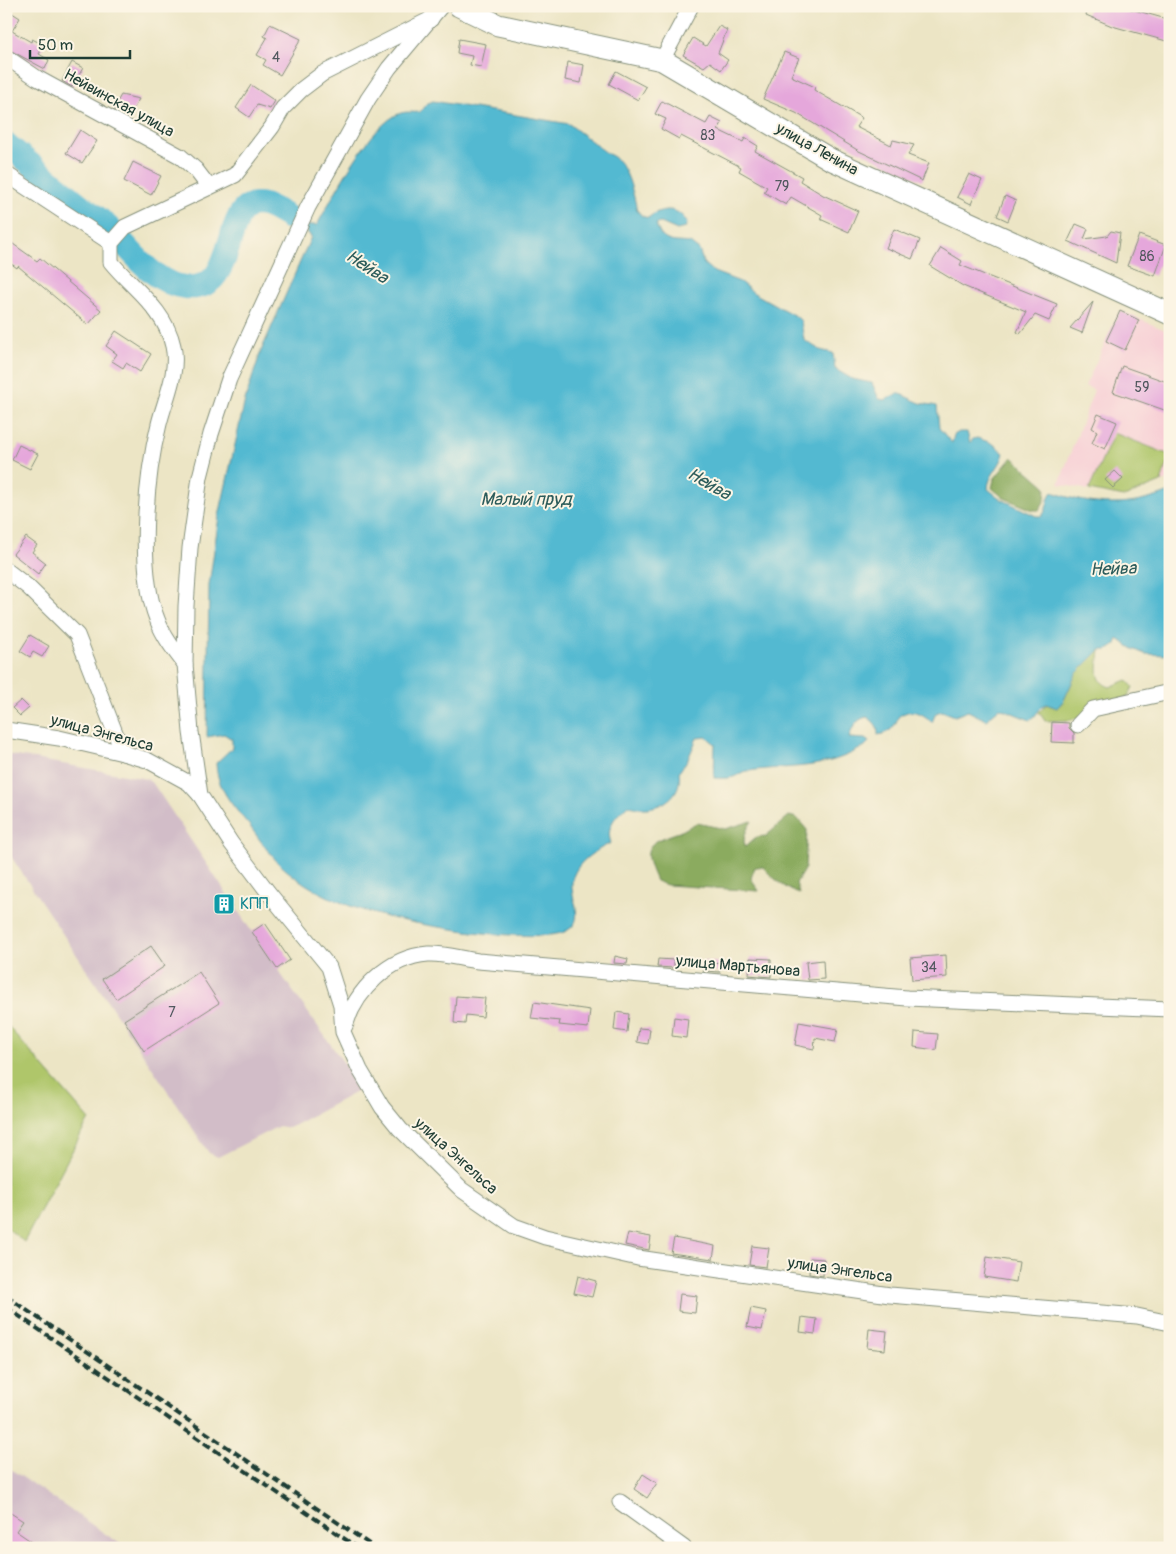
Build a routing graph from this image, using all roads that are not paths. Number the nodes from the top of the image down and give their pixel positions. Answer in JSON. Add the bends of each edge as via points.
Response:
{"nodes":[{"id":1,"x":441,"y":6,"type":"edge"},
{"id":2,"x":459,"y":6,"type":"edge"},
{"id":3,"x":691,"y":6,"type":"edge"},
{"id":4,"x":430,"y":19,"type":"junction"},
{"id":5,"x":6,"y":57,"type":"edge"},
{"id":6,"x":662,"y":60,"type":"junction"},
{"id":7,"x":6,"y":174,"type":"edge"},
{"id":8,"x":209,"y":187,"type":"junction"},
{"id":9,"x":111,"y":243,"type":"junction"},
{"id":10,"x":1170,"y":314,"type":"edge"},
{"id":11,"x":6,"y":570,"type":"edge"},
{"id":12,"x":185,"y":664,"type":"junction"},
{"id":13,"x":1170,"y":692,"type":"edge"},
{"id":14,"x":1078,"y":725,"type":"dead end"},
{"id":15,"x":6,"y":730,"type":"edge"},
{"id":16,"x":123,"y":753,"type":"junction"},
{"id":17,"x":200,"y":795,"type":"junction"},
{"id":18,"x":1170,"y":1009,"type":"edge"},
{"id":19,"x":342,"y":1032,"type":"junction"},
{"id":20,"x":1170,"y":1323,"type":"edge"},
{"id":21,"x":620,"y":1502,"type":"dead end"},
{"id":22,"x":684,"y":1548,"type":"edge"}],
"edges":[{"from":1,"to":4,"type":"street"},
{"from":2,"to":6,"type":"street","name":"улица Ленина","via":[[498,25]]},
{"from":3,"to":6,"type":"street"},
{"from":4,"to":8,"type":"street","via":[[322,74],[283,108],[235,175]]},
{"from":4,"to":12,"type":"street","via":[[368,99],[308,207],[229,379],[200,477],[190,548]]},
{"from":5,"to":8,"type":"street","name":"Нейвинская улица","via":[[37,78],[180,156]]},
{"from":6,"to":10,"type":"street","name":"улица Ленина","via":[[830,159]]},
{"from":7,"to":9,"type":"street"},
{"from":8,"to":9,"type":"street","via":[[125,227]]},
{"from":9,"to":12,"type":"street","via":[[111,262],[159,314],[173,346],[172,380],[149,469],[147,556],[151,603],[156,619]]},
{"from":11,"to":16,"type":"street","via":[[28,587],[77,636]]},
{"from":12,"to":17,"type":"street"},
{"from":13,"to":14,"type":"street","via":[[1093,709]]},
{"from":15,"to":16,"type":"street","name":"улица Энгельса"},
{"from":16,"to":17,"type":"street","name":"улица Энгельса","via":[[147,760],[177,775]]},
{"from":17,"to":19,"type":"street","name":"улица Энгельса","via":[[231,843],[329,967],[342,1005]]},
{"from":18,"to":19,"type":"street","name":"улица Мартьянова","via":[[907,998],[478,961],[430,954],[408,957],[391,965],[349,1012]]},
{"from":19,"to":20,"type":"street","name":"улица Энгельса","via":[[377,1100],[400,1129],[462,1190],[486,1208],[514,1226],[545,1237],[638,1258],[890,1295],[1137,1316]]},
{"from":21,"to":22,"type":"street"}]}
